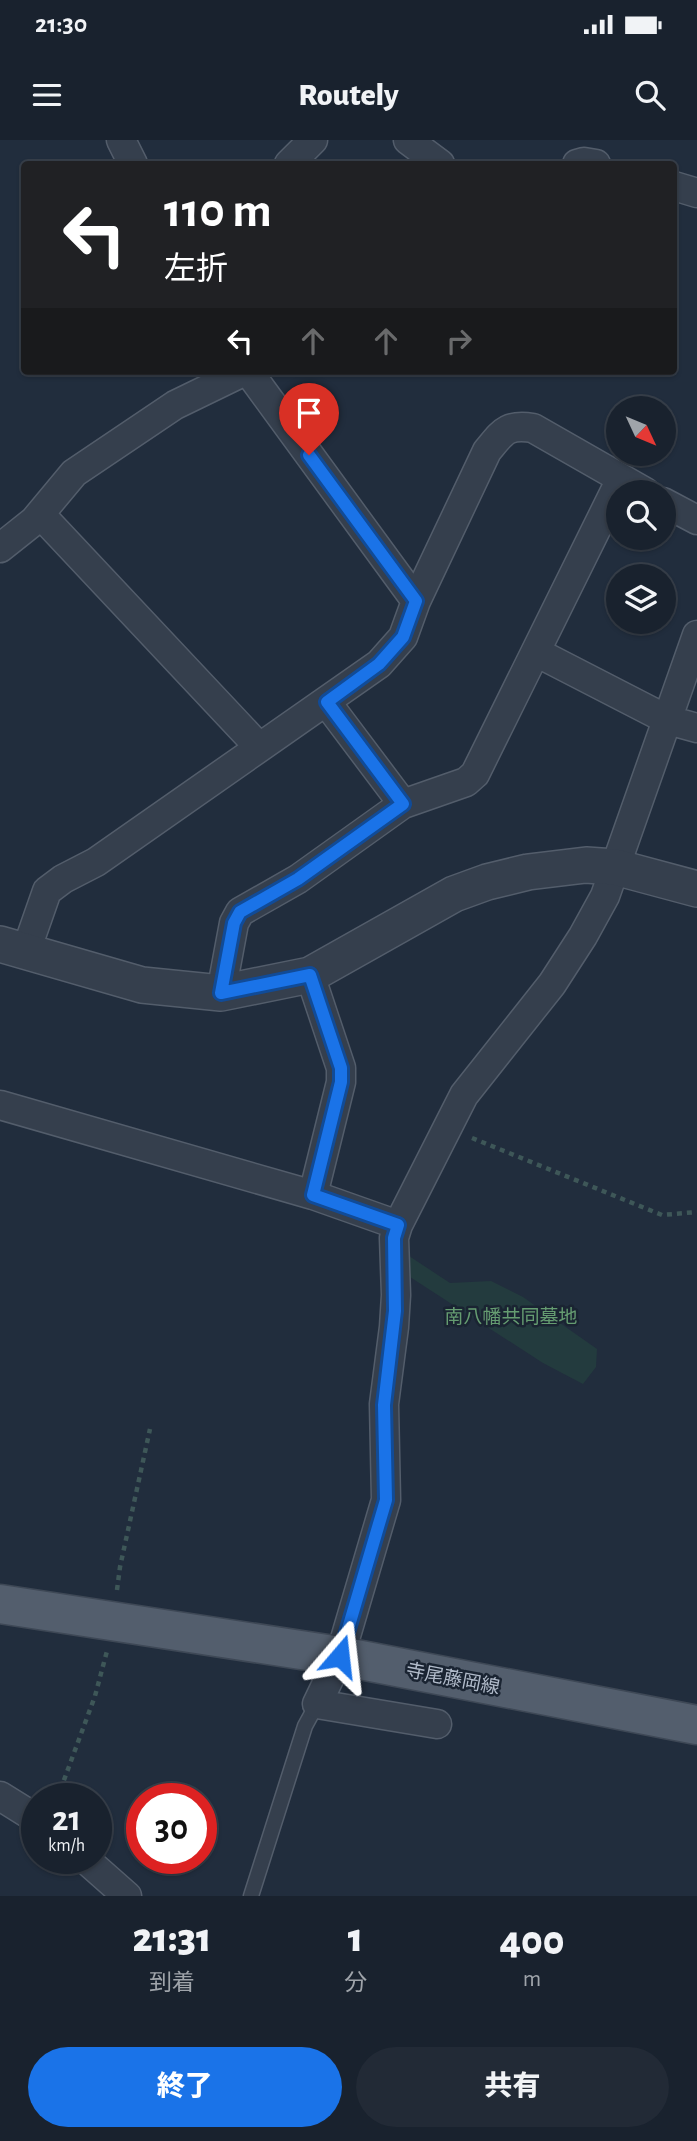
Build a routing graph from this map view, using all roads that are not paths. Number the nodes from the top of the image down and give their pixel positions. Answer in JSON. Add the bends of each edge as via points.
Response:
{"nodes":[{"id":1,"x":121,"y":140,"type":"edge"},
{"id":2,"x":313,"y":140,"type":"edge"},
{"id":3,"x":408,"y":140,"type":"edge"},
{"id":4,"x":131,"y":161,"type":"edge"},
{"id":5,"x":292,"y":161,"type":"edge"},
{"id":6,"x":436,"y":161,"type":"edge"},
{"id":7,"x":677,"y":187,"type":"edge"},
{"id":8,"x":697,"y":193,"type":"edge"},
{"id":9,"x":239,"y":375,"type":"edge"},
{"id":10,"x":250,"y":375,"type":"edge"},
{"id":11,"x":624,"y":480,"type":"edge"},
{"id":12,"x":676,"y":509,"type":"edge"},
{"id":13,"x":40,"y":514,"type":"junction"},
{"id":14,"x":697,"y":520,"type":"edge"},
{"id":15,"x":606,"y":531,"type":"edge"},
{"id":16,"x":0,"y":548,"type":"edge"},
{"id":17,"x":416,"y":601,"type":"junction"},
{"id":18,"x":697,"y":635,"type":"edge"},
{"id":19,"x":536,"y":652,"type":"junction"},
{"id":20,"x":327,"y":702,"type":"junction"},
{"id":21,"x":668,"y":720,"type":"junction"},
{"id":22,"x":697,"y":728,"type":"edge"},
{"id":23,"x":259,"y":747,"type":"junction"},
{"id":24,"x":403,"y":804,"type":"junction"},
{"id":25,"x":615,"y":867,"type":"junction"},
{"id":26,"x":697,"y":889,"type":"edge"},
{"id":27,"x":13,"y":948,"type":"edge"},
{"id":28,"x":310,"y":975,"type":"junction"},
{"id":29,"x":221,"y":993,"type":"junction"},
{"id":30,"x":0,"y":1105,"type":"edge"},
{"id":31,"x":313,"y":1195,"type":"junction"},
{"id":32,"x":398,"y":1225,"type":"junction"},
{"id":33,"x":0,"y":1604,"type":"edge"},
{"id":34,"x":340,"y":1656,"type":"junction"},
{"id":35,"x":317,"y":1704,"type":"junction"},
{"id":36,"x":437,"y":1724,"type":"dead end"},
{"id":37,"x":697,"y":1725,"type":"edge"},
{"id":38,"x":0,"y":1796,"type":"edge"},
{"id":39,"x":21,"y":1809,"type":"edge"},
{"id":40,"x":102,"y":1874,"type":"edge"},
{"id":41,"x":127,"y":1896,"type":"edge"},
{"id":42,"x":251,"y":1896,"type":"edge"}],
"edges":[{"from":1,"to":4,"type":"street"},
{"from":2,"to":5,"type":"street"},
{"from":3,"to":6,"type":"street"},
{"from":7,"to":8,"type":"street"},
{"from":9,"to":13,"type":"street","via":[[175,405],[75,473]]},
{"from":10,"to":17,"type":"street"},
{"from":11,"to":17,"type":"street","via":[[533,428],[516,426],[504,431],[487,451]]},
{"from":12,"to":14,"type":"street"},
{"from":13,"to":16,"type":"street"},
{"from":13,"to":23,"type":"street"},
{"from":15,"to":19,"type":"street"},
{"from":17,"to":20,"type":"street","via":[[403,637],[379,664]]},
{"from":18,"to":21,"type":"street"},
{"from":19,"to":21,"type":"street"},
{"from":19,"to":24,"type":"street","via":[[475,774],[466,782]]},
{"from":20,"to":23,"type":"street"},
{"from":20,"to":24,"type":"street"},
{"from":21,"to":22,"type":"street"},
{"from":21,"to":25,"type":"street"},
{"from":23,"to":27,"type":"street","via":[[96,862],[47,891]]},
{"from":24,"to":29,"type":"street","via":[[298,879],[240,912]]},
{"from":25,"to":26,"type":"street"},
{"from":25,"to":28,"type":"street","via":[[559,868],[487,882],[454,894]]},
{"from":25,"to":32,"type":"street","via":[[605,896],[559,974],[464,1095]]},
{"from":27,"to":29,"type":"street","via":[[142,985]]},
{"from":28,"to":29,"type":"street"},
{"from":28,"to":31,"type":"street","via":[[341,1068]]},
{"from":30,"to":31,"type":"street"},
{"from":31,"to":32,"type":"street"},
{"from":32,"to":34,"type":"street","via":[[394,1238],[395,1316],[384,1405],[386,1500]]},
{"from":33,"to":34,"type":"main road","name":"寺尾藤岡線"},
{"from":34,"to":35,"type":"street"},
{"from":34,"to":37,"type":"main road","name":"寺尾藤岡線"},
{"from":35,"to":36,"type":"street"},
{"from":35,"to":42,"type":"lane","via":[[304,1726]]},
{"from":38,"to":39,"type":"street"},
{"from":40,"to":41,"type":"street"}]}
